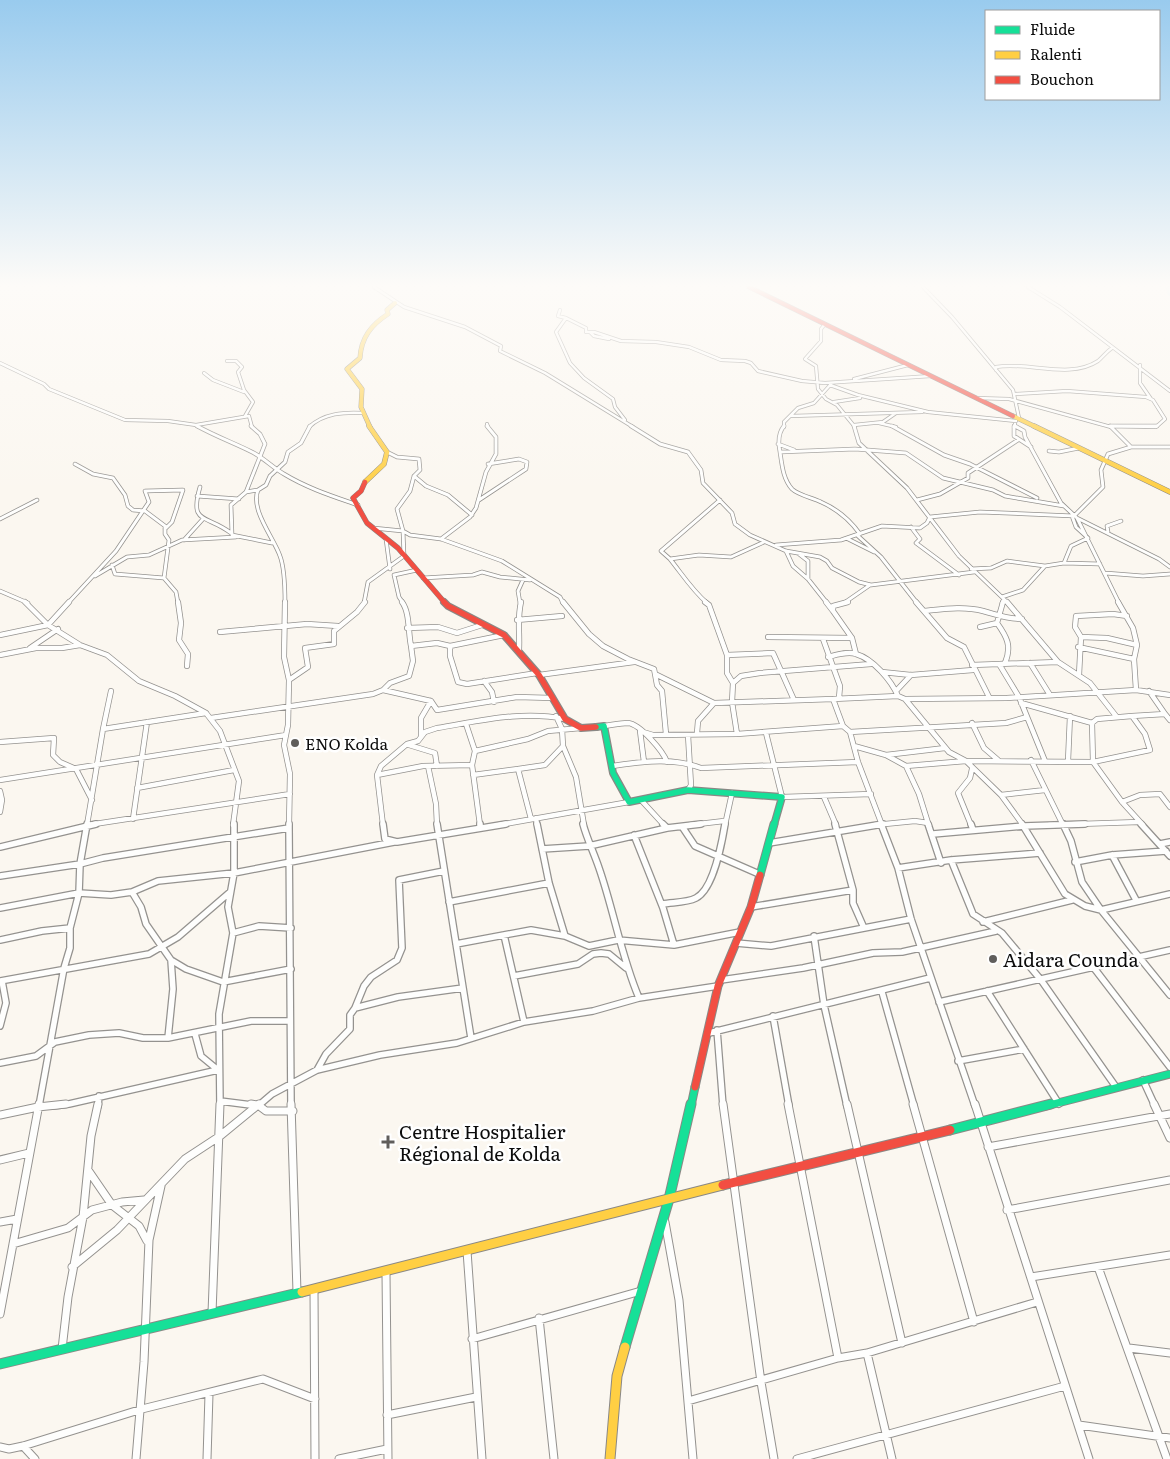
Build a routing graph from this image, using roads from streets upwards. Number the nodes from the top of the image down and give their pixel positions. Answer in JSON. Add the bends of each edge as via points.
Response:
{"nodes":[{"id":1,"x":360,"y":355,"type":"edge"},
{"id":2,"x":505,"y":355,"type":"edge"},
{"id":3,"x":566,"y":355,"type":"edge"},
{"id":4,"x":709,"y":355,"type":"edge"},
{"id":5,"x":808,"y":355,"type":"edge"},
{"id":6,"x":888,"y":355,"type":"edge"},
{"id":7,"x":984,"y":355,"type":"edge"},
{"id":8,"x":1102,"y":355,"type":"edge"},
{"id":9,"x":1124,"y":355,"type":"edge"},
{"id":10,"x":227,"y":361,"type":"dead end"},
{"id":11,"x":0,"y":363,"type":"edge"},
{"id":12,"x":908,"y":365,"type":"junction"},
{"id":13,"x":1140,"y":365,"type":"junction"},
{"id":14,"x":996,"y":370,"type":"junction"},
{"id":15,"x":204,"y":374,"type":"dead end"},
{"id":16,"x":932,"y":377,"type":"junction"},
{"id":17,"x":848,"y":381,"type":"junction"},
{"id":18,"x":816,"y":382,"type":"junction"},
{"id":19,"x":834,"y":382,"type":"junction"},
{"id":20,"x":830,"y":385,"type":"junction"},
{"id":21,"x":1170,"y":391,"type":"edge"},
{"id":22,"x":244,"y":392,"type":"junction"},
{"id":23,"x":822,"y":394,"type":"junction"},
{"id":24,"x":1014,"y":394,"type":"junction"},
{"id":25,"x":866,"y":398,"type":"junction"},
{"id":26,"x":977,"y":398,"type":"junction"},
{"id":27,"x":1152,"y":400,"type":"junction"},
{"id":28,"x":1016,"y":401,"type":"junction"},
{"id":29,"x":834,"y":402,"type":"junction"},
{"id":30,"x":898,"y":412,"type":"junction"},
{"id":31,"x":928,"y":412,"type":"junction"},
{"id":32,"x":363,"y":413,"type":"junction"},
{"id":33,"x":845,"y":413,"type":"junction"},
{"id":34,"x":245,"y":416,"type":"junction"},
{"id":35,"x":791,"y":416,"type":"junction"},
{"id":36,"x":1016,"y":418,"type":"junction"},
{"id":37,"x":624,"y":420,"type":"junction"},
{"id":38,"x":879,"y":423,"type":"junction"},
{"id":39,"x":487,"y":424,"type":"dead end"},
{"id":40,"x":854,"y":425,"type":"junction"},
{"id":41,"x":197,"y":426,"type":"dead end"},
{"id":42,"x":1015,"y":426,"type":"junction"},
{"id":43,"x":1110,"y":426,"type":"junction"},
{"id":44,"x":1018,"y":440,"type":"junction"},
{"id":45,"x":778,"y":444,"type":"junction"},
{"id":46,"x":1130,"y":446,"type":"junction"},
{"id":47,"x":1170,"y":447,"type":"edge"},
{"id":48,"x":1032,"y":448,"type":"junction"},
{"id":49,"x":1079,"y":448,"type":"junction"},
{"id":50,"x":865,"y":449,"type":"junction"},
{"id":51,"x":798,"y":451,"type":"junction"},
{"id":52,"x":1049,"y":451,"type":"dead end"},
{"id":53,"x":387,"y":452,"type":"junction"},
{"id":54,"x":780,"y":452,"type":"junction"},
{"id":55,"x":260,"y":456,"type":"junction"},
{"id":56,"x":1107,"y":461,"type":"junction"},
{"id":57,"x":75,"y":464,"type":"dead end"},
{"id":58,"x":488,"y":464,"type":"junction"},
{"id":59,"x":983,"y":464,"type":"junction"},
{"id":60,"x":278,"y":468,"type":"junction"},
{"id":61,"x":976,"y":468,"type":"junction"},
{"id":62,"x":414,"y":476,"type":"junction"},
{"id":63,"x":994,"y":477,"type":"junction"},
{"id":64,"x":968,"y":478,"type":"junction"},
{"id":65,"x":963,"y":482,"type":"junction"},
{"id":66,"x":974,"y":484,"type":"junction"},
{"id":67,"x":200,"y":487,"type":"dead end"},
{"id":68,"x":246,"y":492,"type":"junction"},
{"id":69,"x":1170,"y":492,"type":"edge"},
{"id":70,"x":255,"y":493,"type":"junction"},
{"id":71,"x":197,"y":496,"type":"junction"},
{"id":72,"x":239,"y":499,"type":"junction"},
{"id":73,"x":37,"y":500,"type":"dead end"},
{"id":74,"x":479,"y":500,"type":"junction"},
{"id":75,"x":720,"y":500,"type":"junction"},
{"id":76,"x":917,"y":500,"type":"junction"},
{"id":77,"x":1049,"y":502,"type":"junction"},
{"id":78,"x":358,"y":505,"type":"junction"},
{"id":79,"x":1064,"y":506,"type":"junction"},
{"id":80,"x":145,"y":511,"type":"junction"},
{"id":81,"x":472,"y":515,"type":"junction"},
{"id":82,"x":930,"y":517,"type":"junction"},
{"id":83,"x":1074,"y":517,"type":"junction"},
{"id":84,"x":0,"y":519,"type":"edge"},
{"id":85,"x":202,"y":519,"type":"junction"},
{"id":86,"x":1121,"y":521,"type":"dead end"},
{"id":87,"x":910,"y":526,"type":"junction"},
{"id":88,"x":373,"y":528,"type":"junction"},
{"id":89,"x":165,"y":529,"type":"junction"},
{"id":90,"x":403,"y":531,"type":"junction"},
{"id":91,"x":231,"y":533,"type":"junction"},
{"id":92,"x":1109,"y":533,"type":"junction"},
{"id":93,"x":859,"y":535,"type":"junction"},
{"id":94,"x":236,"y":537,"type":"junction"},
{"id":95,"x":848,"y":538,"type":"junction"},
{"id":96,"x":1088,"y":538,"type":"junction"},
{"id":97,"x":386,"y":539,"type":"junction"},
{"id":98,"x":441,"y":539,"type":"junction"},
{"id":99,"x":182,"y":540,"type":"junction"},
{"id":100,"x":764,"y":542,"type":"junction"},
{"id":101,"x":272,"y":543,"type":"junction"},
{"id":102,"x":775,"y":545,"type":"junction"},
{"id":103,"x":168,"y":546,"type":"junction"},
{"id":104,"x":786,"y":551,"type":"junction"},
{"id":105,"x":795,"y":553,"type":"junction"},
{"id":106,"x":877,"y":554,"type":"junction"},
{"id":107,"x":404,"y":556,"type":"junction"},
{"id":108,"x":670,"y":559,"type":"junction"},
{"id":109,"x":1064,"y":563,"type":"junction"},
{"id":110,"x":1082,"y":563,"type":"junction"},
{"id":111,"x":112,"y":564,"type":"junction"},
{"id":112,"x":1100,"y":564,"type":"junction"},
{"id":113,"x":1045,"y":566,"type":"junction"},
{"id":114,"x":1170,"y":567,"type":"edge"},
{"id":115,"x":390,"y":568,"type":"junction"},
{"id":116,"x":417,"y":570,"type":"junction"},
{"id":117,"x":973,"y":571,"type":"junction"},
{"id":118,"x":1104,"y":572,"type":"junction"},
{"id":119,"x":1170,"y":574,"type":"edge"},
{"id":120,"x":394,"y":575,"type":"junction"},
{"id":121,"x":959,"y":575,"type":"junction"},
{"id":122,"x":92,"y":578,"type":"junction"},
{"id":123,"x":164,"y":578,"type":"junction"},
{"id":124,"x":423,"y":578,"type":"junction"},
{"id":125,"x":808,"y":579,"type":"junction"},
{"id":126,"x":523,"y":580,"type":"junction"},
{"id":127,"x":532,"y":581,"type":"junction"},
{"id":128,"x":900,"y":582,"type":"junction"},
{"id":129,"x":871,"y":585,"type":"junction"},
{"id":130,"x":0,"y":591,"type":"edge"},
{"id":131,"x":1003,"y":598,"type":"junction"},
{"id":132,"x":833,"y":611,"type":"junction"},
{"id":133,"x":924,"y":611,"type":"junction"},
{"id":134,"x":562,"y":616,"type":"dead end"},
{"id":135,"x":997,"y":616,"type":"junction"},
{"id":136,"x":1127,"y":616,"type":"junction"},
{"id":137,"x":1022,"y":619,"type":"junction"},
{"id":138,"x":517,"y":620,"type":"junction"},
{"id":139,"x":997,"y":623,"type":"junction"},
{"id":140,"x":48,"y":624,"type":"junction"},
{"id":141,"x":482,"y":625,"type":"junction"},
{"id":142,"x":286,"y":626,"type":"junction"},
{"id":143,"x":338,"y":626,"type":"junction"},
{"id":144,"x":980,"y":626,"type":"dead end"},
{"id":145,"x":407,"y":628,"type":"junction"},
{"id":146,"x":58,"y":630,"type":"junction"},
{"id":147,"x":220,"y":632,"type":"dead end"},
{"id":148,"x":0,"y":635,"type":"edge"},
{"id":149,"x":504,"y":635,"type":"junction"},
{"id":150,"x":768,"y":637,"type":"dead end"},
{"id":151,"x":1081,"y":637,"type":"junction"},
{"id":152,"x":852,"y":638,"type":"junction"},
{"id":153,"x":823,"y":640,"type":"junction"},
{"id":154,"x":80,"y":645,"type":"junction"},
{"id":155,"x":1137,"y":645,"type":"junction"},
{"id":156,"x":411,"y":646,"type":"junction"},
{"id":157,"x":450,"y":646,"type":"junction"},
{"id":158,"x":1078,"y":647,"type":"junction"},
{"id":159,"x":27,"y":650,"type":"junction"},
{"id":160,"x":519,"y":650,"type":"junction"},
{"id":161,"x":856,"y":654,"type":"junction"},
{"id":162,"x":0,"y":655,"type":"edge"},
{"id":163,"x":727,"y":656,"type":"junction"},
{"id":164,"x":828,"y":657,"type":"junction"},
{"id":165,"x":1134,"y":660,"type":"junction"},
{"id":166,"x":634,"y":662,"type":"junction"},
{"id":167,"x":1005,"y":662,"type":"junction"},
{"id":168,"x":1058,"y":662,"type":"junction"},
{"id":169,"x":1030,"y":663,"type":"junction"},
{"id":170,"x":871,"y":664,"type":"junction"},
{"id":171,"x":999,"y":664,"type":"junction"},
{"id":172,"x":187,"y":666,"type":"dead end"},
{"id":173,"x":834,"y":667,"type":"junction"},
{"id":174,"x":973,"y":667,"type":"junction"},
{"id":175,"x":782,"y":671,"type":"junction"},
{"id":176,"x":882,"y":672,"type":"junction"},
{"id":177,"x":538,"y":674,"type":"junction"},
{"id":178,"x":655,"y":674,"type":"junction"},
{"id":179,"x":911,"y":675,"type":"junction"},
{"id":180,"x":1079,"y":675,"type":"junction"},
{"id":181,"x":289,"y":680,"type":"junction"},
{"id":182,"x":484,"y":681,"type":"junction"},
{"id":183,"x":670,"y":683,"type":"junction"},
{"id":184,"x":732,"y":683,"type":"junction"},
{"id":185,"x":383,"y":690,"type":"junction"},
{"id":186,"x":1136,"y":690,"type":"junction"},
{"id":187,"x":111,"y":691,"type":"dead end"},
{"id":188,"x":662,"y":691,"type":"junction"},
{"id":189,"x":1150,"y":691,"type":"junction"},
{"id":190,"x":1100,"y":692,"type":"junction"},
{"id":191,"x":897,"y":693,"type":"junction"},
{"id":192,"x":1050,"y":695,"type":"junction"},
{"id":193,"x":1170,"y":695,"type":"edge"},
{"id":194,"x":989,"y":697,"type":"junction"},
{"id":195,"x":1019,"y":697,"type":"junction"},
{"id":196,"x":552,"y":698,"type":"junction"},
{"id":197,"x":838,"y":698,"type":"junction"},
{"id":198,"x":833,"y":699,"type":"junction"},
{"id":199,"x":905,"y":699,"type":"junction"},
{"id":200,"x":794,"y":700,"type":"junction"},
{"id":201,"x":431,"y":701,"type":"junction"},
{"id":202,"x":494,"y":702,"type":"junction"},
{"id":203,"x":732,"y":702,"type":"junction"},
{"id":204,"x":714,"y":703,"type":"junction"},
{"id":205,"x":1021,"y":703,"type":"junction"},
{"id":206,"x":287,"y":709,"type":"junction"},
{"id":207,"x":1165,"y":714,"type":"junction"},
{"id":208,"x":208,"y":716,"type":"junction"},
{"id":209,"x":556,"y":716,"type":"junction"},
{"id":210,"x":1070,"y":716,"type":"junction"},
{"id":211,"x":1116,"y":716,"type":"junction"},
{"id":212,"x":1132,"y":716,"type":"junction"},
{"id":213,"x":1027,"y":717,"type":"junction"},
{"id":214,"x":565,"y":719,"type":"junction"},
{"id":215,"x":1170,"y":720,"type":"edge"},
{"id":216,"x":147,"y":722,"type":"junction"},
{"id":217,"x":1092,"y":723,"type":"junction"},
{"id":218,"x":466,"y":724,"type":"junction"},
{"id":219,"x":972,"y":724,"type":"junction"},
{"id":220,"x":604,"y":726,"type":"junction"},
{"id":221,"x":843,"y":726,"type":"junction"},
{"id":222,"x":929,"y":726,"type":"junction"},
{"id":223,"x":581,"y":728,"type":"junction"},
{"id":224,"x":103,"y":729,"type":"junction"},
{"id":225,"x":562,"y":729,"type":"junction"},
{"id":226,"x":640,"y":731,"type":"junction"},
{"id":227,"x":850,"y":732,"type":"junction"},
{"id":228,"x":697,"y":733,"type":"junction"},
{"id":229,"x":766,"y":733,"type":"junction"},
{"id":230,"x":666,"y":734,"type":"junction"},
{"id":231,"x":738,"y":734,"type":"junction"},
{"id":232,"x":286,"y":735,"type":"junction"},
{"id":233,"x":688,"y":735,"type":"junction"},
{"id":234,"x":422,"y":736,"type":"junction"},
{"id":235,"x":0,"y":742,"type":"edge"},
{"id":236,"x":407,"y":744,"type":"junction"},
{"id":237,"x":226,"y":745,"type":"junction"},
{"id":238,"x":563,"y":746,"type":"junction"},
{"id":239,"x":854,"y":746,"type":"junction"},
{"id":240,"x":947,"y":750,"type":"junction"},
{"id":241,"x":475,"y":751,"type":"junction"},
{"id":242,"x":886,"y":755,"type":"junction"},
{"id":243,"x":142,"y":758,"type":"junction"},
{"id":244,"x":1031,"y":760,"type":"junction"},
{"id":245,"x":966,"y":761,"type":"junction"},
{"id":246,"x":999,"y":761,"type":"junction"},
{"id":247,"x":1045,"y":761,"type":"junction"},
{"id":248,"x":1068,"y":761,"type":"junction"},
{"id":249,"x":644,"y":762,"type":"junction"},
{"id":250,"x":667,"y":762,"type":"junction"},
{"id":251,"x":858,"y":762,"type":"junction"},
{"id":252,"x":1093,"y":762,"type":"junction"},
{"id":253,"x":99,"y":763,"type":"junction"},
{"id":254,"x":690,"y":763,"type":"junction"},
{"id":255,"x":947,"y":764,"type":"junction"},
{"id":256,"x":472,"y":765,"type":"junction"},
{"id":257,"x":428,"y":766,"type":"junction"},
{"id":258,"x":437,"y":766,"type":"junction"},
{"id":259,"x":612,"y":766,"type":"junction"},
{"id":260,"x":775,"y":766,"type":"junction"},
{"id":261,"x":906,"y":766,"type":"junction"},
{"id":262,"x":76,"y":769,"type":"junction"},
{"id":263,"x":518,"y":769,"type":"junction"},
{"id":264,"x":972,"y":769,"type":"junction"},
{"id":265,"x":234,"y":770,"type":"junction"},
{"id":266,"x":377,"y":775,"type":"junction"},
{"id":267,"x":473,"y":775,"type":"junction"},
{"id":268,"x":0,"y":780,"type":"edge"},
{"id":269,"x":137,"y":788,"type":"junction"},
{"id":270,"x":688,"y":790,"type":"junction"},
{"id":271,"x":1045,"y":790,"type":"junction"},
{"id":272,"x":0,"y":791,"type":"edge"},
{"id":273,"x":732,"y":793,"type":"junction"},
{"id":274,"x":290,"y":794,"type":"junction"},
{"id":275,"x":871,"y":794,"type":"junction"},
{"id":276,"x":1001,"y":796,"type":"junction"},
{"id":277,"x":782,"y":797,"type":"junction"},
{"id":278,"x":824,"y":797,"type":"junction"},
{"id":279,"x":92,"y":800,"type":"junction"},
{"id":280,"x":641,"y":800,"type":"junction"},
{"id":281,"x":629,"y":802,"type":"junction"},
{"id":282,"x":1122,"y":802,"type":"junction"},
{"id":283,"x":235,"y":803,"type":"junction"},
{"id":284,"x":1170,"y":807,"type":"edge"},
{"id":285,"x":580,"y":811,"type":"junction"},
{"id":286,"x":0,"y":812,"type":"edge"},
{"id":287,"x":133,"y":819,"type":"junction"},
{"id":288,"x":533,"y":819,"type":"junction"},
{"id":289,"x":724,"y":821,"type":"junction"},
{"id":290,"x":1139,"y":822,"type":"junction"},
{"id":291,"x":928,"y":823,"type":"junction"},
{"id":292,"x":882,"y":824,"type":"junction"},
{"id":293,"x":88,"y":825,"type":"junction"},
{"id":294,"x":1062,"y":825,"type":"junction"},
{"id":295,"x":1024,"y":826,"type":"junction"},
{"id":296,"x":480,"y":827,"type":"junction"},
{"id":297,"x":289,"y":828,"type":"junction"},
{"id":298,"x":667,"y":828,"type":"junction"},
{"id":299,"x":683,"y":828,"type":"junction"},
{"id":300,"x":973,"y":830,"type":"junction"},
{"id":301,"x":838,"y":831,"type":"junction"},
{"id":302,"x":933,"y":834,"type":"junction"},
{"id":303,"x":634,"y":835,"type":"junction"},
{"id":304,"x":438,"y":836,"type":"junction"},
{"id":305,"x":232,"y":837,"type":"junction"},
{"id":306,"x":397,"y":842,"type":"junction"},
{"id":307,"x":1170,"y":842,"type":"edge"},
{"id":308,"x":767,"y":843,"type":"junction"},
{"id":309,"x":1160,"y":844,"type":"junction"},
{"id":310,"x":589,"y":846,"type":"junction"},
{"id":311,"x":0,"y":847,"type":"edge"},
{"id":312,"x":542,"y":849,"type":"junction"},
{"id":313,"x":1040,"y":853,"type":"junction"},
{"id":314,"x":1168,"y":854,"type":"edge"},
{"id":315,"x":1112,"y":855,"type":"junction"},
{"id":316,"x":718,"y":857,"type":"junction"},
{"id":317,"x":951,"y":860,"type":"junction"},
{"id":318,"x":291,"y":862,"type":"junction"},
{"id":319,"x":1075,"y":862,"type":"junction"},
{"id":320,"x":80,"y":864,"type":"junction"},
{"id":321,"x":941,"y":864,"type":"junction"},
{"id":322,"x":898,"y":868,"type":"junction"},
{"id":323,"x":444,"y":871,"type":"junction"},
{"id":324,"x":234,"y":873,"type":"junction"},
{"id":325,"x":760,"y":874,"type":"junction"},
{"id":326,"x":0,"y":876,"type":"edge"},
{"id":327,"x":549,"y":883,"type":"junction"},
{"id":328,"x":853,"y":890,"type":"junction"},
{"id":329,"x":132,"y":892,"type":"junction"},
{"id":330,"x":79,"y":893,"type":"junction"},
{"id":331,"x":229,"y":893,"type":"junction"},
{"id":332,"x":1170,"y":894,"type":"edge"},
{"id":333,"x":1072,"y":900,"type":"junction"},
{"id":334,"x":1136,"y":900,"type":"junction"},
{"id":335,"x":449,"y":902,"type":"junction"},
{"id":336,"x":662,"y":904,"type":"junction"},
{"id":337,"x":751,"y":906,"type":"junction"},
{"id":338,"x":0,"y":908,"type":"edge"},
{"id":339,"x":1101,"y":910,"type":"junction"},
{"id":340,"x":910,"y":919,"type":"junction"},
{"id":341,"x":983,"y":922,"type":"junction"},
{"id":342,"x":70,"y":928,"type":"junction"},
{"id":343,"x":291,"y":928,"type":"junction"},
{"id":344,"x":864,"y":928,"type":"junction"},
{"id":345,"x":996,"y":931,"type":"junction"},
{"id":346,"x":740,"y":932,"type":"junction"},
{"id":347,"x":233,"y":933,"type":"junction"},
{"id":348,"x":504,"y":935,"type":"junction"},
{"id":349,"x":565,"y":936,"type":"junction"},
{"id":350,"x":814,"y":936,"type":"junction"},
{"id":351,"x":0,"y":940,"type":"edge"},
{"id":352,"x":618,"y":940,"type":"junction"},
{"id":353,"x":736,"y":942,"type":"junction"},
{"id":354,"x":456,"y":944,"type":"junction"},
{"id":355,"x":674,"y":945,"type":"junction"},
{"id":356,"x":163,"y":947,"type":"junction"},
{"id":357,"x":922,"y":948,"type":"junction"},
{"id":358,"x":1170,"y":950,"type":"edge"},
{"id":359,"x":1138,"y":956,"type":"junction"},
{"id":360,"x":171,"y":960,"type":"junction"},
{"id":361,"x":818,"y":964,"type":"junction"},
{"id":362,"x":64,"y":968,"type":"junction"},
{"id":363,"x":626,"y":968,"type":"junction"},
{"id":364,"x":1094,"y":968,"type":"junction"},
{"id":365,"x":291,"y":969,"type":"junction"},
{"id":366,"x":514,"y":976,"type":"junction"},
{"id":367,"x":930,"y":978,"type":"junction"},
{"id":368,"x":1041,"y":980,"type":"junction"},
{"id":369,"x":1,"y":981,"type":"edge"},
{"id":370,"x":223,"y":982,"type":"junction"},
{"id":371,"x":720,"y":983,"type":"junction"},
{"id":372,"x":463,"y":988,"type":"junction"},
{"id":373,"x":987,"y":991,"type":"junction"},
{"id":374,"x":882,"y":992,"type":"junction"},
{"id":375,"x":1170,"y":995,"type":"edge"},
{"id":376,"x":639,"y":998,"type":"junction"},
{"id":377,"x":939,"y":1002,"type":"junction"},
{"id":378,"x":824,"y":1005,"type":"junction"},
{"id":379,"x":355,"y":1008,"type":"junction"},
{"id":380,"x":773,"y":1016,"type":"junction"},
{"id":381,"x":289,"y":1021,"type":"junction"},
{"id":382,"x":524,"y":1022,"type":"junction"},
{"id":383,"x":0,"y":1026,"type":"edge"},
{"id":384,"x":219,"y":1027,"type":"junction"},
{"id":385,"x":717,"y":1030,"type":"junction"},
{"id":386,"x":709,"y":1033,"type":"junction"},
{"id":387,"x":195,"y":1034,"type":"junction"},
{"id":388,"x":168,"y":1038,"type":"junction"},
{"id":389,"x":471,"y":1038,"type":"junction"},
{"id":390,"x":49,"y":1047,"type":"junction"},
{"id":391,"x":1024,"y":1049,"type":"junction"},
{"id":392,"x":958,"y":1061,"type":"junction"},
{"id":393,"x":0,"y":1063,"type":"edge"},
{"id":394,"x":1170,"y":1067,"type":"edge"},
{"id":395,"x":218,"y":1070,"type":"junction"},
{"id":396,"x":317,"y":1070,"type":"junction"},
{"id":397,"x":1170,"y":1074,"type":"edge"},
{"id":398,"x":1143,"y":1080,"type":"junction"},
{"id":399,"x":292,"y":1082,"type":"junction"},
{"id":400,"x":1116,"y":1087,"type":"junction"},
{"id":401,"x":99,"y":1096,"type":"junction"},
{"id":402,"x":220,"y":1101,"type":"junction"},
{"id":403,"x":1059,"y":1104,"type":"junction"},
{"id":404,"x":258,"y":1105,"type":"junction"},
{"id":405,"x":38,"y":1107,"type":"junction"},
{"id":406,"x":293,"y":1111,"type":"junction"},
{"id":407,"x":1170,"y":1114,"type":"edge"},
{"id":408,"x":0,"y":1115,"type":"edge"},
{"id":409,"x":1160,"y":1116,"type":"junction"},
{"id":410,"x":980,"y":1123,"type":"junction"},
{"id":411,"x":220,"y":1136,"type":"junction"},
{"id":412,"x":923,"y":1137,"type":"junction"},
{"id":413,"x":1170,"y":1138,"type":"edge"},
{"id":414,"x":988,"y":1147,"type":"junction"},
{"id":415,"x":858,"y":1152,"type":"junction"},
{"id":416,"x":29,"y":1153,"type":"junction"},
{"id":417,"x":0,"y":1160,"type":"edge"},
{"id":418,"x":799,"y":1166,"type":"junction"},
{"id":419,"x":88,"y":1170,"type":"junction"},
{"id":420,"x":1170,"y":1180,"type":"edge"},
{"id":421,"x":735,"y":1182,"type":"junction"},
{"id":422,"x":162,"y":1185,"type":"junction"},
{"id":423,"x":670,"y":1199,"type":"junction"},
{"id":424,"x":144,"y":1200,"type":"junction"},
{"id":425,"x":112,"y":1205,"type":"junction"},
{"id":426,"x":1007,"y":1210,"type":"junction"},
{"id":427,"x":83,"y":1216,"type":"junction"},
{"id":428,"x":664,"y":1216,"type":"junction"},
{"id":429,"x":17,"y":1219,"type":"junction"},
{"id":430,"x":128,"y":1219,"type":"junction"},
{"id":431,"x":0,"y":1222,"type":"edge"},
{"id":432,"x":147,"y":1241,"type":"junction"},
{"id":433,"x":13,"y":1244,"type":"junction"},
{"id":434,"x":467,"y":1250,"type":"junction"},
{"id":435,"x":1170,"y":1255,"type":"edge"},
{"id":436,"x":72,"y":1267,"type":"junction"},
{"id":437,"x":1098,"y":1267,"type":"junction"},
{"id":438,"x":386,"y":1272,"type":"junction"},
{"id":439,"x":1030,"y":1277,"type":"junction"},
{"id":440,"x":4,"y":1278,"type":"edge"},
{"id":441,"x":314,"y":1289,"type":"junction"},
{"id":442,"x":641,"y":1291,"type":"junction"},
{"id":443,"x":297,"y":1292,"type":"junction"},
{"id":444,"x":1037,"y":1302,"type":"junction"},
{"id":445,"x":0,"y":1314,"type":"edge"},
{"id":446,"x":212,"y":1314,"type":"junction"},
{"id":447,"x":539,"y":1318,"type":"junction"},
{"id":448,"x":974,"y":1322,"type":"junction"},
{"id":449,"x":146,"y":1329,"type":"junction"},
{"id":450,"x":472,"y":1338,"type":"junction"},
{"id":451,"x":902,"y":1343,"type":"junction"},
{"id":452,"x":1128,"y":1348,"type":"junction"},
{"id":453,"x":62,"y":1349,"type":"junction"},
{"id":454,"x":1170,"y":1352,"type":"edge"},
{"id":455,"x":867,"y":1354,"type":"junction"},
{"id":456,"x":838,"y":1358,"type":"junction"},
{"id":457,"x":0,"y":1364,"type":"edge"},
{"id":458,"x":761,"y":1382,"type":"junction"},
{"id":459,"x":1064,"y":1386,"type":"junction"},
{"id":460,"x":209,"y":1394,"type":"junction"},
{"id":461,"x":476,"y":1397,"type":"junction"},
{"id":462,"x":315,"y":1399,"type":"junction"},
{"id":463,"x":688,"y":1401,"type":"junction"},
{"id":464,"x":142,"y":1409,"type":"junction"},
{"id":465,"x":387,"y":1415,"type":"junction"},
{"id":466,"x":1079,"y":1425,"type":"junction"},
{"id":467,"x":887,"y":1436,"type":"junction"},
{"id":468,"x":1159,"y":1437,"type":"junction"},
{"id":469,"x":1170,"y":1438,"type":"edge"},
{"id":470,"x":0,"y":1446,"type":"edge"},
{"id":471,"x":23,"y":1446,"type":"junction"},
{"id":472,"x":387,"y":1449,"type":"junction"},
{"id":473,"x":35,"y":1459,"type":"edge"},
{"id":474,"x":136,"y":1459,"type":"edge"},
{"id":475,"x":207,"y":1459,"type":"edge"},
{"id":476,"x":315,"y":1459,"type":"edge"},
{"id":477,"x":339,"y":1459,"type":"edge"},
{"id":478,"x":388,"y":1459,"type":"edge"},
{"id":479,"x":482,"y":1459,"type":"edge"},
{"id":480,"x":554,"y":1459,"type":"edge"},
{"id":481,"x":610,"y":1459,"type":"edge"},
{"id":482,"x":693,"y":1459,"type":"edge"},
{"id":483,"x":774,"y":1459,"type":"edge"},
{"id":484,"x":797,"y":1459,"type":"edge"},
{"id":485,"x":892,"y":1459,"type":"edge"},
{"id":486,"x":1089,"y":1459,"type":"edge"},
{"id":487,"x":1168,"y":1459,"type":"edge"}],
"edges":[{"from":1,"to":32,"type":"street","via":[[347,369],[362,389],[358,397]]},
{"from":2,"to":37,"type":"street","via":[[545,372]]},
{"from":3,"to":37,"type":"street","via":[[584,378],[613,399]]},
{"from":4,"to":18,"type":"street","via":[[721,360],[751,363],[758,371]]},
{"from":5,"to":18,"type":"street","via":[[805,359],[816,366]]},
{"from":6,"to":12,"type":"street"},
{"from":7,"to":14,"type":"street"},
{"from":8,"to":14,"type":"street","via":[[1099,360],[1075,368],[1007,365],[996,367]]},
{"from":9,"to":13,"type":"street"},
{"from":10,"to":22,"type":"street","via":[[241,365],[238,372]]},
{"from":11,"to":34,"type":"street","via":[[49,389],[125,420],[168,421],[196,426]]},
{"from":12,"to":16,"type":"street"},
{"from":12,"to":17,"type":"street"},
{"from":13,"to":21,"type":"street"},
{"from":13,"to":27,"type":"street","via":[[1141,387]]},
{"from":14,"to":24,"type":"street"},
{"from":15,"to":22,"type":"street"},
{"from":16,"to":17,"type":"street"},
{"from":16,"to":26,"type":"street"},
{"from":17,"to":19,"type":"street"},
{"from":18,"to":19,"type":"street"},
{"from":18,"to":23,"type":"street"},
{"from":19,"to":20,"type":"street"},
{"from":20,"to":23,"type":"street"},
{"from":20,"to":25,"type":"street"},
{"from":22,"to":34,"type":"street","via":[[254,402]]},
{"from":23,"to":29,"type":"street"},
{"from":23,"to":35,"type":"street","via":[[814,403],[798,408]]},
{"from":24,"to":27,"type":"street","via":[[1100,392]]},
{"from":24,"to":28,"type":"street"},
{"from":25,"to":29,"type":"street"},
{"from":25,"to":31,"type":"street"},
{"from":26,"to":28,"type":"street"},
{"from":26,"to":36,"type":"street"},
{"from":27,"to":43,"type":"street","via":[[1165,419],[1161,425],[1156,428]]},
{"from":28,"to":36,"type":"street"},
{"from":28,"to":43,"type":"street"},
{"from":29,"to":33,"type":"street"},
{"from":30,"to":31,"type":"street"},
{"from":30,"to":33,"type":"street"},
{"from":30,"to":38,"type":"street"},
{"from":31,"to":36,"type":"street"},
{"from":32,"to":53,"type":"street","via":[[374,436]]},
{"from":32,"to":60,"type":"street","via":[[326,414],[303,434],[301,443],[288,452],[285,462]]},
{"from":33,"to":35,"type":"street"},
{"from":33,"to":40,"type":"street"},
{"from":34,"to":55,"type":"street","via":[[249,416],[251,426],[265,441]]},
{"from":35,"to":45,"type":"street","via":[[784,422]]},
{"from":36,"to":42,"type":"street"},
{"from":36,"to":49,"type":"street"},
{"from":37,"to":75,"type":"street","via":[[660,444],[688,452],[694,463],[703,469],[703,483]]},
{"from":38,"to":40,"type":"street"},
{"from":38,"to":61,"type":"street","via":[[896,427],[944,455]]},
{"from":39,"to":58,"type":"street","via":[[497,442],[496,454]]},
{"from":40,"to":50,"type":"street","via":[[856,440]]},
{"from":41,"to":55,"type":"street"},
{"from":42,"to":44,"type":"street","via":[[1013,435]]},
{"from":42,"to":48,"type":"street","via":[[1024,431]]},
{"from":43,"to":46,"type":"street"},
{"from":44,"to":48,"type":"street"},
{"from":44,"to":59,"type":"street"},
{"from":45,"to":51,"type":"street"},
{"from":45,"to":54,"type":"street"},
{"from":46,"to":47,"type":"street"},
{"from":46,"to":56,"type":"street","via":[[1108,454]]},
{"from":48,"to":79,"type":"street"},
{"from":49,"to":52,"type":"street"},
{"from":49,"to":56,"type":"street"},
{"from":50,"to":51,"type":"street"},
{"from":50,"to":65,"type":"street","via":[[906,453],[943,478]]},
{"from":50,"to":76,"type":"street"},
{"from":51,"to":54,"type":"street"},
{"from":53,"to":62,"type":"street","via":[[397,457],[419,459],[420,470]]},
{"from":53,"to":78,"type":"street","via":[[384,464],[355,494],[353,498]]},
{"from":54,"to":93,"type":"street","via":[[783,472],[793,490],[822,502],[851,521]]},
{"from":55,"to":60,"type":"street"},
{"from":55,"to":68,"type":"street"},
{"from":56,"to":69,"type":"street"},
{"from":56,"to":83,"type":"street","via":[[1100,470],[1103,487]]},
{"from":57,"to":80,"type":"street","via":[[93,474],[113,478],[125,495],[128,506]]},
{"from":58,"to":74,"type":"street"},
{"from":58,"to":74,"type":"street","via":[[519,459],[527,462],[526,469]]},
{"from":59,"to":61,"type":"street"},
{"from":59,"to":63,"type":"street"},
{"from":60,"to":70,"type":"street","via":[[266,485]]},
{"from":60,"to":78,"type":"street","via":[[323,495]]},
{"from":61,"to":63,"type":"street"},
{"from":61,"to":64,"type":"street","via":[[968,473]]},
{"from":62,"to":81,"type":"street","via":[[426,486],[448,495]]},
{"from":62,"to":90,"type":"street","via":[[410,491],[396,510]]},
{"from":63,"to":77,"type":"street"},
{"from":64,"to":65,"type":"street"},
{"from":64,"to":66,"type":"street"},
{"from":65,"to":66,"type":"street"},
{"from":65,"to":76,"type":"street","via":[[940,494]]},
{"from":66,"to":77,"type":"street","via":[[1005,496]]},
{"from":67,"to":71,"type":"street"},
{"from":68,"to":70,"type":"street"},
{"from":68,"to":72,"type":"street"},
{"from":70,"to":101,"type":"street"},
{"from":71,"to":72,"type":"street"},
{"from":71,"to":85,"type":"street","via":[[195,508]]},
{"from":72,"to":91,"type":"street","via":[[231,505]]},
{"from":73,"to":84,"type":"street"},
{"from":74,"to":81,"type":"street"},
{"from":75,"to":100,"type":"street","via":[[735,518],[735,524]]},
{"from":75,"to":108,"type":"street","via":[[661,551]]},
{"from":76,"to":82,"type":"street"},
{"from":77,"to":79,"type":"street"},
{"from":78,"to":88,"type":"street","via":[[364,519]]},
{"from":79,"to":83,"type":"street"},
{"from":80,"to":89,"type":"street"},
{"from":80,"to":89,"type":"street","via":[[149,502],[145,491],[183,490],[172,522]]},
{"from":80,"to":122,"type":"street"},
{"from":81,"to":98,"type":"street","via":[[448,530]]},
{"from":82,"to":83,"type":"street","via":[[980,512]]},
{"from":82,"to":87,"type":"street","via":[[920,528]]},
{"from":82,"to":117,"type":"street"},
{"from":83,"to":92,"type":"street"},
{"from":83,"to":96,"type":"street"},
{"from":85,"to":91,"type":"street","via":[[219,524]]},
{"from":85,"to":99,"type":"street"},
{"from":86,"to":92,"type":"street","via":[[1107,526]]},
{"from":87,"to":93,"type":"street","via":[[882,526],[867,529]]},
{"from":87,"to":121,"type":"street","via":[[920,539],[916,543]]},
{"from":88,"to":90,"type":"street"},
{"from":88,"to":97,"type":"street"},
{"from":89,"to":103,"type":"street"},
{"from":90,"to":98,"type":"street"},
{"from":90,"to":107,"type":"street"},
{"from":91,"to":94,"type":"street"},
{"from":92,"to":114,"type":"street"},
{"from":93,"to":95,"type":"street"},
{"from":93,"to":106,"type":"street"},
{"from":94,"to":99,"type":"street"},
{"from":94,"to":101,"type":"street"},
{"from":95,"to":102,"type":"street","via":[[821,544]]},
{"from":95,"to":106,"type":"street"},
{"from":96,"to":109,"type":"street","via":[[1068,548]]},
{"from":96,"to":112,"type":"street"},
{"from":97,"to":107,"type":"street"},
{"from":97,"to":115,"type":"street"},
{"from":98,"to":127,"type":"street","via":[[502,560]]},
{"from":99,"to":103,"type":"street"},
{"from":100,"to":102,"type":"street"},
{"from":100,"to":108,"type":"street","via":[[731,556],[700,555]]},
{"from":101,"to":142,"type":"street","via":[[280,556]]},
{"from":102,"to":104,"type":"street"},
{"from":103,"to":111,"type":"street","via":[[149,555],[127,557]]},
{"from":103,"to":123,"type":"street"},
{"from":104,"to":105,"type":"street"},
{"from":104,"to":125,"type":"street","via":[[793,566]]},
{"from":105,"to":125,"type":"street","via":[[807,558],[810,566]]},
{"from":105,"to":129,"type":"street","via":[[820,556],[832,568]]},
{"from":106,"to":128,"type":"street"},
{"from":107,"to":115,"type":"street"},
{"from":107,"to":116,"type":"street"},
{"from":108,"to":163,"type":"street","via":[[693,591],[709,605]]},
{"from":109,"to":110,"type":"street"},
{"from":109,"to":113,"type":"street"},
{"from":110,"to":112,"type":"street"},
{"from":110,"to":118,"type":"street"},
{"from":111,"to":122,"type":"street"},
{"from":111,"to":123,"type":"street","via":[[115,574]]},
{"from":112,"to":118,"type":"street"},
{"from":113,"to":117,"type":"street","via":[[1007,561]]},
{"from":113,"to":131,"type":"street","via":[[1022,590]]},
{"from":115,"to":120,"type":"street"},
{"from":115,"to":143,"type":"street","via":[[368,582],[362,607],[350,620]]},
{"from":116,"to":120,"type":"street"},
{"from":116,"to":124,"type":"street"},
{"from":117,"to":121,"type":"street"},
{"from":117,"to":131,"type":"street"},
{"from":118,"to":119,"type":"street","via":[[1144,576]]},
{"from":118,"to":136,"type":"street"},
{"from":120,"to":145,"type":"street","via":[[399,597],[407,609]]},
{"from":121,"to":128,"type":"street"},
{"from":122,"to":140,"type":"street"},
{"from":123,"to":172,"type":"street","via":[[177,594],[176,609],[181,623],[177,638],[180,647],[188,654]]},
{"from":124,"to":126,"type":"street","via":[[473,576],[482,572]]},
{"from":124,"to":141,"type":"street","via":[[448,606]]},
{"from":125,"to":132,"type":"street"},
{"from":126,"to":127,"type":"street"},
{"from":126,"to":138,"type":"street","via":[[518,591],[521,600]]},
{"from":127,"to":166,"type":"street","via":[[560,597],[587,633],[598,642]]},
{"from":128,"to":129,"type":"street"},
{"from":128,"to":133,"type":"street"},
{"from":129,"to":132,"type":"street","via":[[848,602],[833,606]]},
{"from":130,"to":140,"type":"street","via":[[28,603]]},
{"from":131,"to":135,"type":"street"},
{"from":131,"to":137,"type":"street"},
{"from":132,"to":152,"type":"street"},
{"from":133,"to":135,"type":"street","via":[[958,608]]},
{"from":133,"to":174,"type":"street","via":[[947,638],[964,647]]},
{"from":134,"to":138,"type":"street"},
{"from":135,"to":137,"type":"street"},
{"from":135,"to":139,"type":"street"},
{"from":136,"to":151,"type":"street","via":[[1111,612],[1076,616],[1075,627]]},
{"from":136,"to":155,"type":"street"},
{"from":137,"to":168,"type":"street"},
{"from":138,"to":160,"type":"street"},
{"from":139,"to":144,"type":"street"},
{"from":139,"to":167,"type":"street","via":[[1010,644],[1011,651]]},
{"from":140,"to":146,"type":"street"},
{"from":140,"to":148,"type":"street"},
{"from":141,"to":145,"type":"street","via":[[456,633],[438,627]]},
{"from":141,"to":149,"type":"street"},
{"from":142,"to":143,"type":"street"},
{"from":142,"to":147,"type":"street"},
{"from":142,"to":181,"type":"street","via":[[284,657]]},
{"from":143,"to":181,"type":"street","via":[[334,631],[334,644],[305,648],[308,667]]},
{"from":145,"to":156,"type":"street"},
{"from":146,"to":154,"type":"street"},
{"from":146,"to":159,"type":"street"},
{"from":149,"to":157,"type":"street"},
{"from":149,"to":160,"type":"street"},
{"from":150,"to":153,"type":"street"},
{"from":151,"to":155,"type":"street","via":[[1107,638]]},
{"from":151,"to":158,"type":"street"},
{"from":152,"to":153,"type":"street"},
{"from":152,"to":161,"type":"street"},
{"from":153,"to":164,"type":"street"},
{"from":154,"to":159,"type":"street"},
{"from":154,"to":208,"type":"street","via":[[107,656],[139,681],[175,696]]},
{"from":155,"to":165,"type":"street"},
{"from":156,"to":157,"type":"street"},
{"from":156,"to":185,"type":"street","via":[[413,661],[409,676],[390,683]]},
{"from":157,"to":182,"type":"street","via":[[458,682]]},
{"from":158,"to":165,"type":"street"},
{"from":158,"to":180,"type":"street"},
{"from":159,"to":162,"type":"street"},
{"from":160,"to":177,"type":"street"},
{"from":161,"to":164,"type":"street"},
{"from":161,"to":170,"type":"street"},
{"from":163,"to":175,"type":"street","via":[[773,653]]},
{"from":163,"to":184,"type":"street"},
{"from":164,"to":173,"type":"street"},
{"from":165,"to":186,"type":"street"},
{"from":166,"to":177,"type":"street"},
{"from":166,"to":178,"type":"street","via":[[654,669]]},
{"from":167,"to":169,"type":"street"},
{"from":167,"to":171,"type":"street"},
{"from":168,"to":169,"type":"street"},
{"from":168,"to":180,"type":"street"},
{"from":169,"to":192,"type":"street"},
{"from":170,"to":173,"type":"street"},
{"from":170,"to":176,"type":"street"},
{"from":171,"to":174,"type":"street"},
{"from":171,"to":195,"type":"street"},
{"from":173,"to":175,"type":"street"},
{"from":173,"to":197,"type":"street","via":[[840,686]]},
{"from":174,"to":179,"type":"street"},
{"from":174,"to":194,"type":"street"},
{"from":175,"to":184,"type":"street","via":[[741,676]]},
{"from":175,"to":200,"type":"street"},
{"from":176,"to":179,"type":"street"},
{"from":176,"to":191,"type":"street"},
{"from":177,"to":182,"type":"street"},
{"from":177,"to":196,"type":"street"},
{"from":178,"to":183,"type":"street"},
{"from":178,"to":188,"type":"street","via":[[656,685]]},
{"from":179,"to":191,"type":"street"},
{"from":180,"to":190,"type":"street"},
{"from":181,"to":206,"type":"street"},
{"from":182,"to":202,"type":"street"},
{"from":183,"to":188,"type":"street"},
{"from":183,"to":204,"type":"street"},
{"from":184,"to":203,"type":"street"},
{"from":185,"to":201,"type":"street"},
{"from":185,"to":206,"type":"street"},
{"from":186,"to":189,"type":"street"},
{"from":186,"to":190,"type":"street"},
{"from":187,"to":224,"type":"street"},
{"from":188,"to":230,"type":"street"},
{"from":189,"to":193,"type":"street"},
{"from":189,"to":207,"type":"street"},
{"from":190,"to":192,"type":"street"},
{"from":190,"to":211,"type":"street"},
{"from":191,"to":197,"type":"street"},
{"from":191,"to":199,"type":"street"},
{"from":192,"to":195,"type":"street"},
{"from":194,"to":195,"type":"street"},
{"from":194,"to":199,"type":"street"},
{"from":195,"to":205,"type":"street"},
{"from":196,"to":202,"type":"street","via":[[517,697]]},
{"from":196,"to":214,"type":"street"},
{"from":197,"to":198,"type":"street"},
{"from":198,"to":200,"type":"street"},
{"from":198,"to":221,"type":"street"},
{"from":199,"to":222,"type":"street"},
{"from":200,"to":203,"type":"street"},
{"from":201,"to":202,"type":"street","via":[[437,710]]},
{"from":201,"to":234,"type":"street","via":[[421,718]]},
{"from":203,"to":204,"type":"street"},
{"from":203,"to":231,"type":"street"},
{"from":204,"to":228,"type":"street","via":[[698,721]]},
{"from":205,"to":210,"type":"street"},
{"from":205,"to":213,"type":"street"},
{"from":206,"to":208,"type":"street"},
{"from":206,"to":232,"type":"street"},
{"from":207,"to":212,"type":"street"},
{"from":207,"to":215,"type":"street"},
{"from":208,"to":216,"type":"street"},
{"from":208,"to":237,"type":"street"},
{"from":209,"to":214,"type":"street"},
{"from":209,"to":218,"type":"street","via":[[524,716]]},
{"from":209,"to":225,"type":"street"},
{"from":210,"to":217,"type":"street"},
{"from":210,"to":248,"type":"street"},
{"from":211,"to":212,"type":"street"},
{"from":211,"to":217,"type":"street","via":[[1096,719]]},
{"from":212,"to":252,"type":"street","via":[[1145,734],[1150,750]]},
{"from":213,"to":219,"type":"street","via":[[1006,723]]},
{"from":213,"to":247,"type":"street"},
{"from":214,"to":223,"type":"street"},
{"from":216,"to":224,"type":"street"},
{"from":216,"to":243,"type":"street"},
{"from":217,"to":252,"type":"street"},
{"from":218,"to":234,"type":"street","via":[[437,728]]},
{"from":218,"to":241,"type":"street"},
{"from":219,"to":222,"type":"street"},
{"from":219,"to":246,"type":"street","via":[[984,748]]},
{"from":220,"to":223,"type":"street"},
{"from":220,"to":226,"type":"street","via":[[634,724]]},
{"from":220,"to":259,"type":"street"},
{"from":221,"to":227,"type":"street"},
{"from":221,"to":229,"type":"street"},
{"from":222,"to":227,"type":"street"},
{"from":222,"to":240,"type":"street"},
{"from":223,"to":225,"type":"street"},
{"from":224,"to":253,"type":"street"},
{"from":225,"to":238,"type":"street"},
{"from":225,"to":241,"type":"street"},
{"from":226,"to":230,"type":"street"},
{"from":226,"to":249,"type":"street"},
{"from":226,"to":250,"type":"street","via":[[663,748]]},
{"from":227,"to":239,"type":"street"},
{"from":228,"to":231,"type":"street"},
{"from":228,"to":233,"type":"street"},
{"from":229,"to":231,"type":"street"},
{"from":229,"to":260,"type":"street"},
{"from":230,"to":233,"type":"street"},
{"from":232,"to":237,"type":"street"},
{"from":232,"to":274,"type":"street","via":[[284,745]]},
{"from":233,"to":254,"type":"street"},
{"from":234,"to":236,"type":"street","via":[[418,741]]},
{"from":235,"to":262,"type":"street","via":[[54,738],[53,755]]},
{"from":236,"to":258,"type":"street","via":[[435,752]]},
{"from":236,"to":266,"type":"street","via":[[381,766]]},
{"from":237,"to":243,"type":"street"},
{"from":237,"to":265,"type":"street"},
{"from":238,"to":263,"type":"street","via":[[545,765]]},
{"from":238,"to":285,"type":"street","via":[[576,777]]},
{"from":239,"to":242,"type":"street"},
{"from":239,"to":251,"type":"street"},
{"from":240,"to":242,"type":"street"},
{"from":240,"to":245,"type":"street"},
{"from":240,"to":255,"type":"street"},
{"from":241,"to":256,"type":"street"},
{"from":242,"to":261,"type":"street"},
{"from":243,"to":253,"type":"street"},
{"from":243,"to":269,"type":"street"},
{"from":244,"to":246,"type":"street"},
{"from":244,"to":247,"type":"street"},
{"from":244,"to":271,"type":"street"},
{"from":245,"to":246,"type":"street"},
{"from":245,"to":255,"type":"street"},
{"from":245,"to":264,"type":"street"},
{"from":247,"to":248,"type":"street"},
{"from":248,"to":252,"type":"street"},
{"from":249,"to":250,"type":"street"},
{"from":249,"to":259,"type":"street"},
{"from":250,"to":254,"type":"street"},
{"from":251,"to":260,"type":"street"},
{"from":251,"to":275,"type":"street"},
{"from":252,"to":282,"type":"street"},
{"from":253,"to":262,"type":"street"},
{"from":253,"to":279,"type":"street"},
{"from":254,"to":260,"type":"street","via":[[701,768]]},
{"from":254,"to":270,"type":"street","via":[[691,785]]},
{"from":255,"to":261,"type":"street"},
{"from":256,"to":258,"type":"street"},
{"from":256,"to":267,"type":"street"},
{"from":257,"to":258,"type":"street"},
{"from":257,"to":266,"type":"street"},
{"from":257,"to":304,"type":"street","via":[[436,804]]},
{"from":259,"to":281,"type":"street"},
{"from":260,"to":277,"type":"street"},
{"from":261,"to":291,"type":"street"},
{"from":262,"to":268,"type":"street"},
{"from":262,"to":279,"type":"street"},
{"from":263,"to":267,"type":"street"},
{"from":263,"to":288,"type":"street"},
{"from":264,"to":276,"type":"street"},
{"from":264,"to":300,"type":"street","via":[[970,778],[958,793]]},
{"from":265,"to":269,"type":"street"},
{"from":265,"to":283,"type":"street","via":[[238,781]]},
{"from":266,"to":306,"type":"street","via":[[385,840]]},
{"from":267,"to":296,"type":"street"},
{"from":269,"to":287,"type":"street"},
{"from":270,"to":273,"type":"street"},
{"from":270,"to":280,"type":"street"},
{"from":271,"to":276,"type":"street"},
{"from":271,"to":294,"type":"street"},
{"from":272,"to":286,"type":"street"},
{"from":273,"to":277,"type":"street"},
{"from":273,"to":289,"type":"street"},
{"from":274,"to":283,"type":"street"},
{"from":274,"to":297,"type":"street"},
{"from":275,"to":278,"type":"street"},
{"from":275,"to":292,"type":"street"},
{"from":276,"to":295,"type":"street"},
{"from":277,"to":278,"type":"street"},
{"from":277,"to":308,"type":"street"},
{"from":278,"to":301,"type":"street"},
{"from":279,"to":293,"type":"street"},
{"from":280,"to":281,"type":"street"},
{"from":280,"to":298,"type":"street"},
{"from":281,"to":285,"type":"street"},
{"from":282,"to":284,"type":"street","via":[[1140,795],[1160,794]]},
{"from":282,"to":290,"type":"street"},
{"from":283,"to":287,"type":"street"},
{"from":283,"to":305,"type":"street"},
{"from":285,"to":288,"type":"street"},
{"from":285,"to":310,"type":"street"},
{"from":287,"to":293,"type":"street"},
{"from":288,"to":296,"type":"street"},
{"from":288,"to":312,"type":"street"},
{"from":289,"to":299,"type":"street"},
{"from":289,"to":316,"type":"street"},
{"from":290,"to":294,"type":"street"},
{"from":290,"to":309,"type":"street"},
{"from":291,"to":292,"type":"street"},
{"from":291,"to":302,"type":"street"},
{"from":292,"to":301,"type":"street"},
{"from":292,"to":322,"type":"street"},
{"from":293,"to":311,"type":"street"},
{"from":293,"to":320,"type":"street"},
{"from":294,"to":295,"type":"street"},
{"from":294,"to":319,"type":"street","via":[[1071,841]]},
{"from":295,"to":300,"type":"street"},
{"from":295,"to":313,"type":"street"},
{"from":296,"to":304,"type":"street"},
{"from":297,"to":305,"type":"street"},
{"from":297,"to":318,"type":"street"},
{"from":298,"to":299,"type":"street"},
{"from":298,"to":303,"type":"street"},
{"from":299,"to":316,"type":"street","via":[[695,846]]},
{"from":300,"to":302,"type":"street"},
{"from":301,"to":308,"type":"street"},
{"from":301,"to":328,"type":"street"},
{"from":302,"to":321,"type":"street"},
{"from":303,"to":310,"type":"street"},
{"from":303,"to":336,"type":"street"},
{"from":304,"to":306,"type":"street"},
{"from":304,"to":323,"type":"street"},
{"from":305,"to":320,"type":"street"},
{"from":305,"to":324,"type":"street"},
{"from":306,"to":318,"type":"street"},
{"from":307,"to":309,"type":"street"},
{"from":308,"to":325,"type":"street"},
{"from":309,"to":314,"type":"street"},
{"from":310,"to":312,"type":"street"},
{"from":310,"to":352,"type":"street","via":[[599,866]]},
{"from":312,"to":327,"type":"street"},
{"from":313,"to":317,"type":"street"},
{"from":313,"to":333,"type":"street"},
{"from":314,"to":315,"type":"street"},
{"from":315,"to":319,"type":"street"},
{"from":315,"to":334,"type":"street"},
{"from":316,"to":325,"type":"street"},
{"from":316,"to":336,"type":"street","via":[[707,890],[701,896]]},
{"from":317,"to":321,"type":"street"},
{"from":317,"to":341,"type":"street","via":[[973,914]]},
{"from":318,"to":324,"type":"street"},
{"from":318,"to":343,"type":"street"},
{"from":319,"to":339,"type":"street","via":[[1082,882]]},
{"from":320,"to":326,"type":"street"},
{"from":320,"to":330,"type":"street"},
{"from":321,"to":322,"type":"street"},
{"from":322,"to":340,"type":"street"},
{"from":323,"to":335,"type":"street"},
{"from":323,"to":379,"type":"street","via":[[399,880],[402,948],[397,960],[368,982]]},
{"from":324,"to":329,"type":"street","via":[[158,881]]},
{"from":324,"to":331,"type":"street"},
{"from":325,"to":337,"type":"street"},
{"from":327,"to":335,"type":"street"},
{"from":327,"to":349,"type":"street"},
{"from":328,"to":337,"type":"street"},
{"from":328,"to":344,"type":"street","via":[[853,903]]},
{"from":329,"to":330,"type":"street","via":[[111,895]]},
{"from":329,"to":356,"type":"street","via":[[146,924]]},
{"from":330,"to":338,"type":"street"},
{"from":330,"to":342,"type":"street"},
{"from":331,"to":347,"type":"street"},
{"from":331,"to":356,"type":"street"},
{"from":332,"to":334,"type":"street"},
{"from":333,"to":339,"type":"street"},
{"from":333,"to":341,"type":"street"},
{"from":334,"to":339,"type":"street"},
{"from":335,"to":354,"type":"street"},
{"from":336,"to":355,"type":"street"},
{"from":337,"to":346,"type":"street"},
{"from":339,"to":359,"type":"street"},
{"from":340,"to":344,"type":"street"},
{"from":340,"to":357,"type":"street"},
{"from":341,"to":345,"type":"street"},
{"from":342,"to":351,"type":"street"},
{"from":342,"to":362,"type":"street","via":[[70,948]]},
{"from":343,"to":347,"type":"street","via":[[259,926]]},
{"from":343,"to":365,"type":"street"},
{"from":344,"to":350,"type":"street"},
{"from":345,"to":357,"type":"street"},
{"from":345,"to":368,"type":"street","via":[[1002,933]]},
{"from":346,"to":353,"type":"street"},
{"from":346,"to":355,"type":"street"},
{"from":347,"to":370,"type":"street"},
{"from":348,"to":349,"type":"street","via":[[531,930]]},
{"from":348,"to":354,"type":"street"},
{"from":348,"to":366,"type":"street"},
{"from":349,"to":352,"type":"street","via":[[588,946]]},
{"from":350,"to":353,"type":"street","via":[[762,946]]},
{"from":350,"to":361,"type":"street"},
{"from":352,"to":355,"type":"street"},
{"from":352,"to":363,"type":"street"},
{"from":353,"to":371,"type":"street"},
{"from":354,"to":372,"type":"street"},
{"from":356,"to":360,"type":"street"},
{"from":356,"to":362,"type":"street","via":[[150,954]]},
{"from":357,"to":361,"type":"street"},
{"from":357,"to":367,"type":"street"},
{"from":358,"to":359,"type":"street"},
{"from":359,"to":364,"type":"street"},
{"from":359,"to":375,"type":"street"},
{"from":360,"to":370,"type":"street"},
{"from":360,"to":388,"type":"street","via":[[173,989]]},
{"from":361,"to":371,"type":"street"},
{"from":361,"to":378,"type":"street"},
{"from":362,"to":369,"type":"street"},
{"from":362,"to":390,"type":"street"},
{"from":363,"to":366,"type":"street","via":[[609,954],[601,953],[593,954],[578,964]]},
{"from":363,"to":376,"type":"street"},
{"from":364,"to":368,"type":"street"},
{"from":364,"to":394,"type":"street"},
{"from":365,"to":370,"type":"street"},
{"from":365,"to":381,"type":"street"},
{"from":366,"to":382,"type":"street"},
{"from":367,"to":374,"type":"street"},
{"from":367,"to":377,"type":"street"},
{"from":368,"to":373,"type":"street"},
{"from":368,"to":400,"type":"street"},
{"from":369,"to":383,"type":"street","via":[[6,1003]]},
{"from":370,"to":384,"type":"street"},
{"from":371,"to":376,"type":"street"},
{"from":371,"to":386,"type":"street"},
{"from":372,"to":379,"type":"street","via":[[398,997]]},
{"from":372,"to":389,"type":"street"},
{"from":373,"to":377,"type":"street"},
{"from":373,"to":391,"type":"street"},
{"from":374,"to":378,"type":"street"},
{"from":374,"to":412,"type":"street"},
{"from":376,"to":382,"type":"street","via":[[593,1011]]},
{"from":377,"to":392,"type":"street"},
{"from":378,"to":380,"type":"street"},
{"from":378,"to":415,"type":"street"},
{"from":379,"to":396,"type":"street","via":[[350,1015],[350,1029],[326,1054]]},
{"from":380,"to":385,"type":"street"},
{"from":380,"to":418,"type":"street"},
{"from":381,"to":384,"type":"street"},
{"from":381,"to":399,"type":"street"},
{"from":382,"to":389,"type":"street"},
{"from":384,"to":387,"type":"street"},
{"from":384,"to":395,"type":"street"},
{"from":385,"to":386,"type":"street"},
{"from":385,"to":421,"type":"street","via":[[719,1072]]},
{"from":386,"to":423,"type":"street"},
{"from":387,"to":388,"type":"street"},
{"from":387,"to":395,"type":"street","via":[[201,1056]]},
{"from":388,"to":390,"type":"street","via":[[143,1038],[120,1033],[89,1035],[54,1042]]},
{"from":389,"to":396,"type":"street","via":[[457,1044],[380,1055]]},
{"from":390,"to":393,"type":"street","via":[[36,1056]]},
{"from":390,"to":405,"type":"street"},
{"from":391,"to":392,"type":"street"},
{"from":391,"to":403,"type":"street"},
{"from":392,"to":410,"type":"street"},
{"from":395,"to":401,"type":"street"},
{"from":395,"to":402,"type":"street"},
{"from":396,"to":399,"type":"street"},
{"from":397,"to":398,"type":"street"},
{"from":398,"to":400,"type":"street"},
{"from":398,"to":409,"type":"street"},
{"from":399,"to":404,"type":"street"},
{"from":399,"to":406,"type":"street"},
{"from":400,"to":403,"type":"street"},
{"from":401,"to":405,"type":"street","via":[[69,1104]]},
{"from":401,"to":419,"type":"street"},
{"from":402,"to":404,"type":"street"},
{"from":402,"to":411,"type":"street"},
{"from":403,"to":410,"type":"street"},
{"from":404,"to":406,"type":"street","via":[[266,1111]]},
{"from":404,"to":411,"type":"street"},
{"from":405,"to":408,"type":"street"},
{"from":405,"to":416,"type":"street"},
{"from":406,"to":443,"type":"street"},
{"from":407,"to":409,"type":"street"},
{"from":409,"to":413,"type":"street"},
{"from":409,"to":414,"type":"street"},
{"from":410,"to":412,"type":"street"},
{"from":410,"to":414,"type":"street"},
{"from":411,"to":422,"type":"street","via":[[185,1158]]},
{"from":411,"to":446,"type":"street"},
{"from":412,"to":415,"type":"street"},
{"from":412,"to":448,"type":"street"},
{"from":414,"to":426,"type":"street"},
{"from":415,"to":418,"type":"street"},
{"from":415,"to":451,"type":"street"},
{"from":416,"to":417,"type":"street"},
{"from":416,"to":429,"type":"street"},
{"from":418,"to":421,"type":"street"},
{"from":418,"to":456,"type":"street"},
{"from":419,"to":425,"type":"street"},
{"from":419,"to":427,"type":"street"},
{"from":420,"to":426,"type":"street"},
{"from":421,"to":423,"type":"street"},
{"from":421,"to":458,"type":"street"},
{"from":422,"to":424,"type":"street"},
{"from":422,"to":432,"type":"street"},
{"from":423,"to":428,"type":"street"},
{"from":423,"to":434,"type":"street"},
{"from":424,"to":425,"type":"street"},
{"from":424,"to":430,"type":"street"},
{"from":425,"to":427,"type":"street"},
{"from":425,"to":430,"type":"street"},
{"from":426,"to":439,"type":"street"},
{"from":427,"to":433,"type":"street","via":[[68,1228]]},
{"from":427,"to":436,"type":"street"},
{"from":428,"to":442,"type":"street"},
{"from":428,"to":463,"type":"street","via":[[679,1300]]},
{"from":429,"to":431,"type":"street"},
{"from":429,"to":433,"type":"street"},
{"from":430,"to":432,"type":"street","via":[[139,1226]]},
{"from":430,"to":436,"type":"street"},
{"from":432,"to":449,"type":"street"},
{"from":433,"to":440,"type":"street"},
{"from":434,"to":438,"type":"street"},
{"from":434,"to":450,"type":"street"},
{"from":435,"to":437,"type":"street"},
{"from":436,"to":453,"type":"street"},
{"from":437,"to":439,"type":"street"},
{"from":437,"to":452,"type":"street"},
{"from":438,"to":441,"type":"street"},
{"from":438,"to":465,"type":"street"},
{"from":439,"to":444,"type":"street"},
{"from":440,"to":445,"type":"street"},
{"from":441,"to":443,"type":"street"},
{"from":441,"to":462,"type":"street"},
{"from":442,"to":447,"type":"street"},
{"from":442,"to":481,"type":"street","via":[[617,1376]]},
{"from":443,"to":446,"type":"street"},
{"from":444,"to":448,"type":"street"},
{"from":444,"to":459,"type":"street"},
{"from":446,"to":449,"type":"street"},
{"from":447,"to":450,"type":"street"},
{"from":447,"to":480,"type":"street"},
{"from":448,"to":451,"type":"street"},
{"from":449,"to":453,"type":"street"},
{"from":449,"to":464,"type":"street"},
{"from":450,"to":461,"type":"street"},
{"from":451,"to":455,"type":"street"},
{"from":452,"to":454,"type":"street"},
{"from":452,"to":468,"type":"street"},
{"from":453,"to":457,"type":"street"},
{"from":455,"to":456,"type":"street"},
{"from":455,"to":467,"type":"street"},
{"from":456,"to":458,"type":"street"},
{"from":458,"to":463,"type":"street"},
{"from":458,"to":483,"type":"street"},
{"from":459,"to":466,"type":"street"},
{"from":459,"to":467,"type":"street"},
{"from":460,"to":462,"type":"street","via":[[263,1379]]},
{"from":460,"to":464,"type":"street"},
{"from":460,"to":475,"type":"street"},
{"from":461,"to":465,"type":"street"},
{"from":461,"to":479,"type":"street"},
{"from":462,"to":476,"type":"street"},
{"from":463,"to":482,"type":"street"},
{"from":464,"to":471,"type":"street"},
{"from":464,"to":474,"type":"street"},
{"from":465,"to":472,"type":"street"},
{"from":466,"to":468,"type":"street"},
{"from":466,"to":486,"type":"street"},
{"from":467,"to":484,"type":"street"},
{"from":467,"to":485,"type":"street"},
{"from":468,"to":469,"type":"street"},
{"from":468,"to":487,"type":"street"},
{"from":470,"to":471,"type":"street","via":[[8,1449]]},
{"from":471,"to":473,"type":"street"},
{"from":472,"to":477,"type":"street"},
{"from":472,"to":478,"type":"street"}]}
